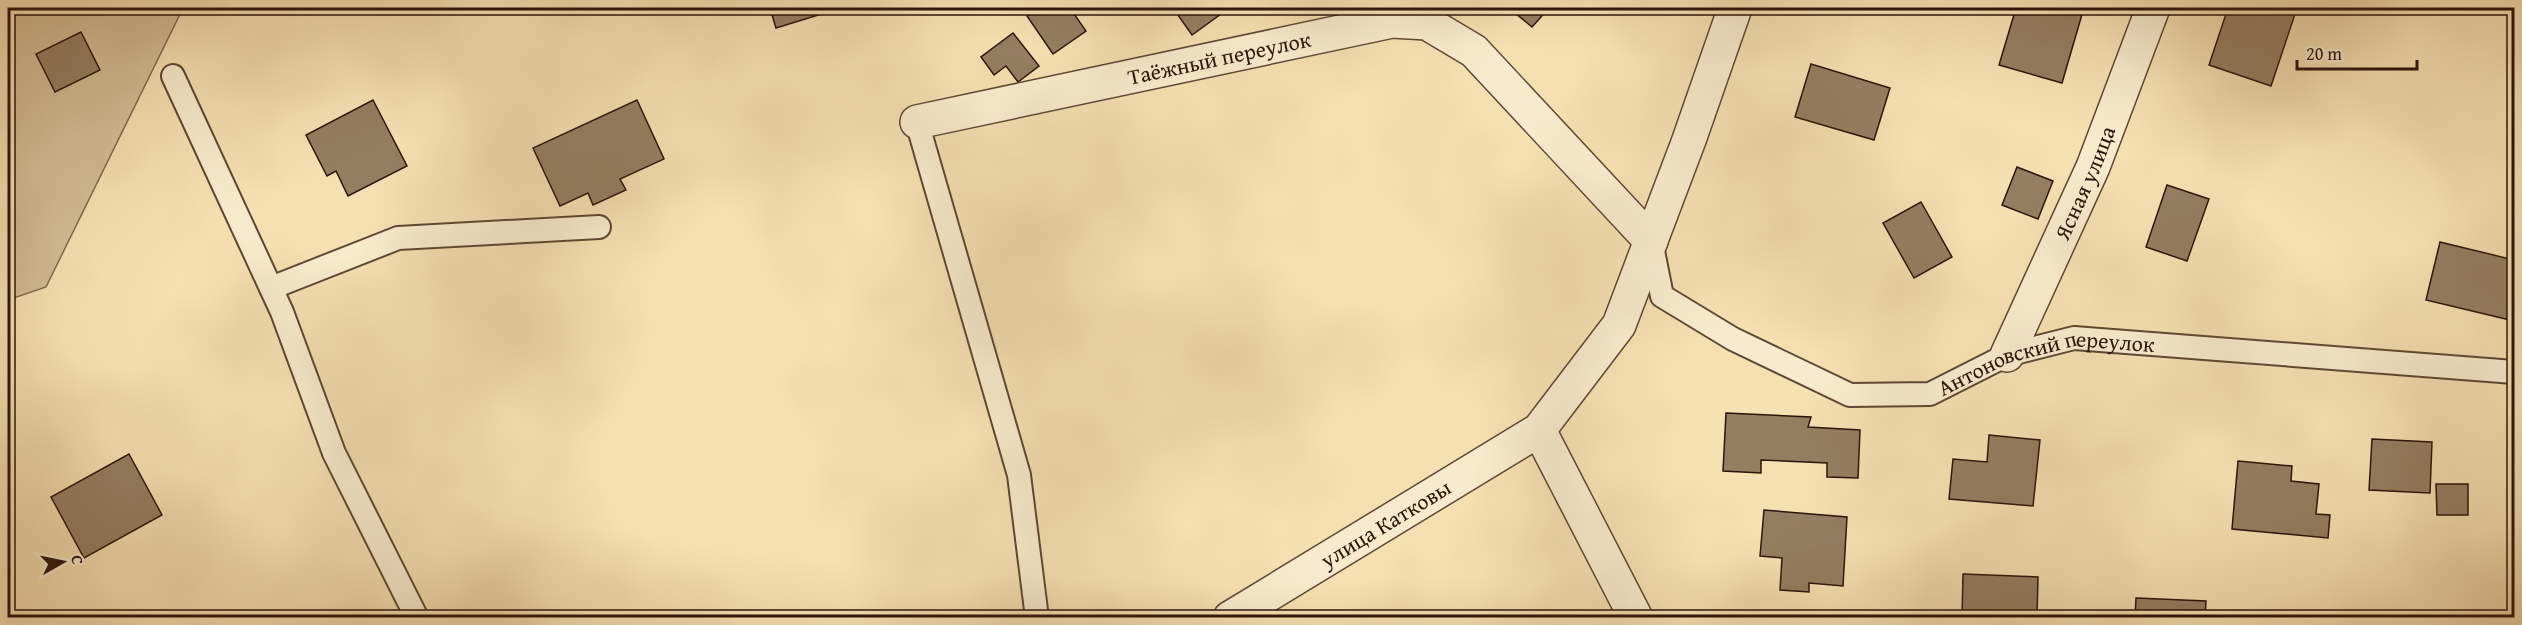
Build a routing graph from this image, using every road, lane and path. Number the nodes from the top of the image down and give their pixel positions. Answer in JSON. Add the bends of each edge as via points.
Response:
{"nodes":[{"id":1,"x":1735,"y":8,"type":"edge"},
{"id":2,"x":2153,"y":8,"type":"edge"},
{"id":3,"x":173,"y":76,"type":"dead end"},
{"id":4,"x":917,"y":123,"type":"joint"},
{"id":5,"x":599,"y":227,"type":"dead end"},
{"id":6,"x":1651,"y":241,"type":"junction"},
{"id":7,"x":271,"y":288,"type":"junction"},
{"id":8,"x":2007,"y":355,"type":"junction"},
{"id":9,"x":2514,"y":372,"type":"edge"},
{"id":10,"x":1539,"y":430,"type":"junction"},
{"id":11,"x":417,"y":618,"type":"edge"},
{"id":12,"x":1037,"y":618,"type":"edge"},
{"id":13,"x":1230,"y":618,"type":"edge"},
{"id":14,"x":1636,"y":618,"type":"edge"}],
"edges":[{"from":1,"to":6,"type":"street"},
{"from":2,"to":8,"type":"street","name":"Ясная улица","via":[[2093,167]]},
{"from":3,"to":7,"type":"lane"},
{"from":4,"to":6,"type":"street","name":"Таёжный переулок","via":[[1392,21],[1427,23],[1474,51]]},
{"from":4,"to":12,"type":"lane","via":[[1019,475]]},
{"from":5,"to":7,"type":"lane","via":[[398,238]]},
{"from":6,"to":8,"type":"lane","name":"Антоновский переулок","via":[[1662,296],[1733,339],[1850,395],[1930,394]]},
{"from":6,"to":10,"type":"street","via":[[1619,325]]},
{"from":7,"to":11,"type":"lane","via":[[334,453]]},
{"from":8,"to":9,"type":"lane","name":"Антоновский переулок","via":[[2074,338]]},
{"from":10,"to":13,"type":"street","name":"улица Катковы"},
{"from":10,"to":14,"type":"street"}]}
